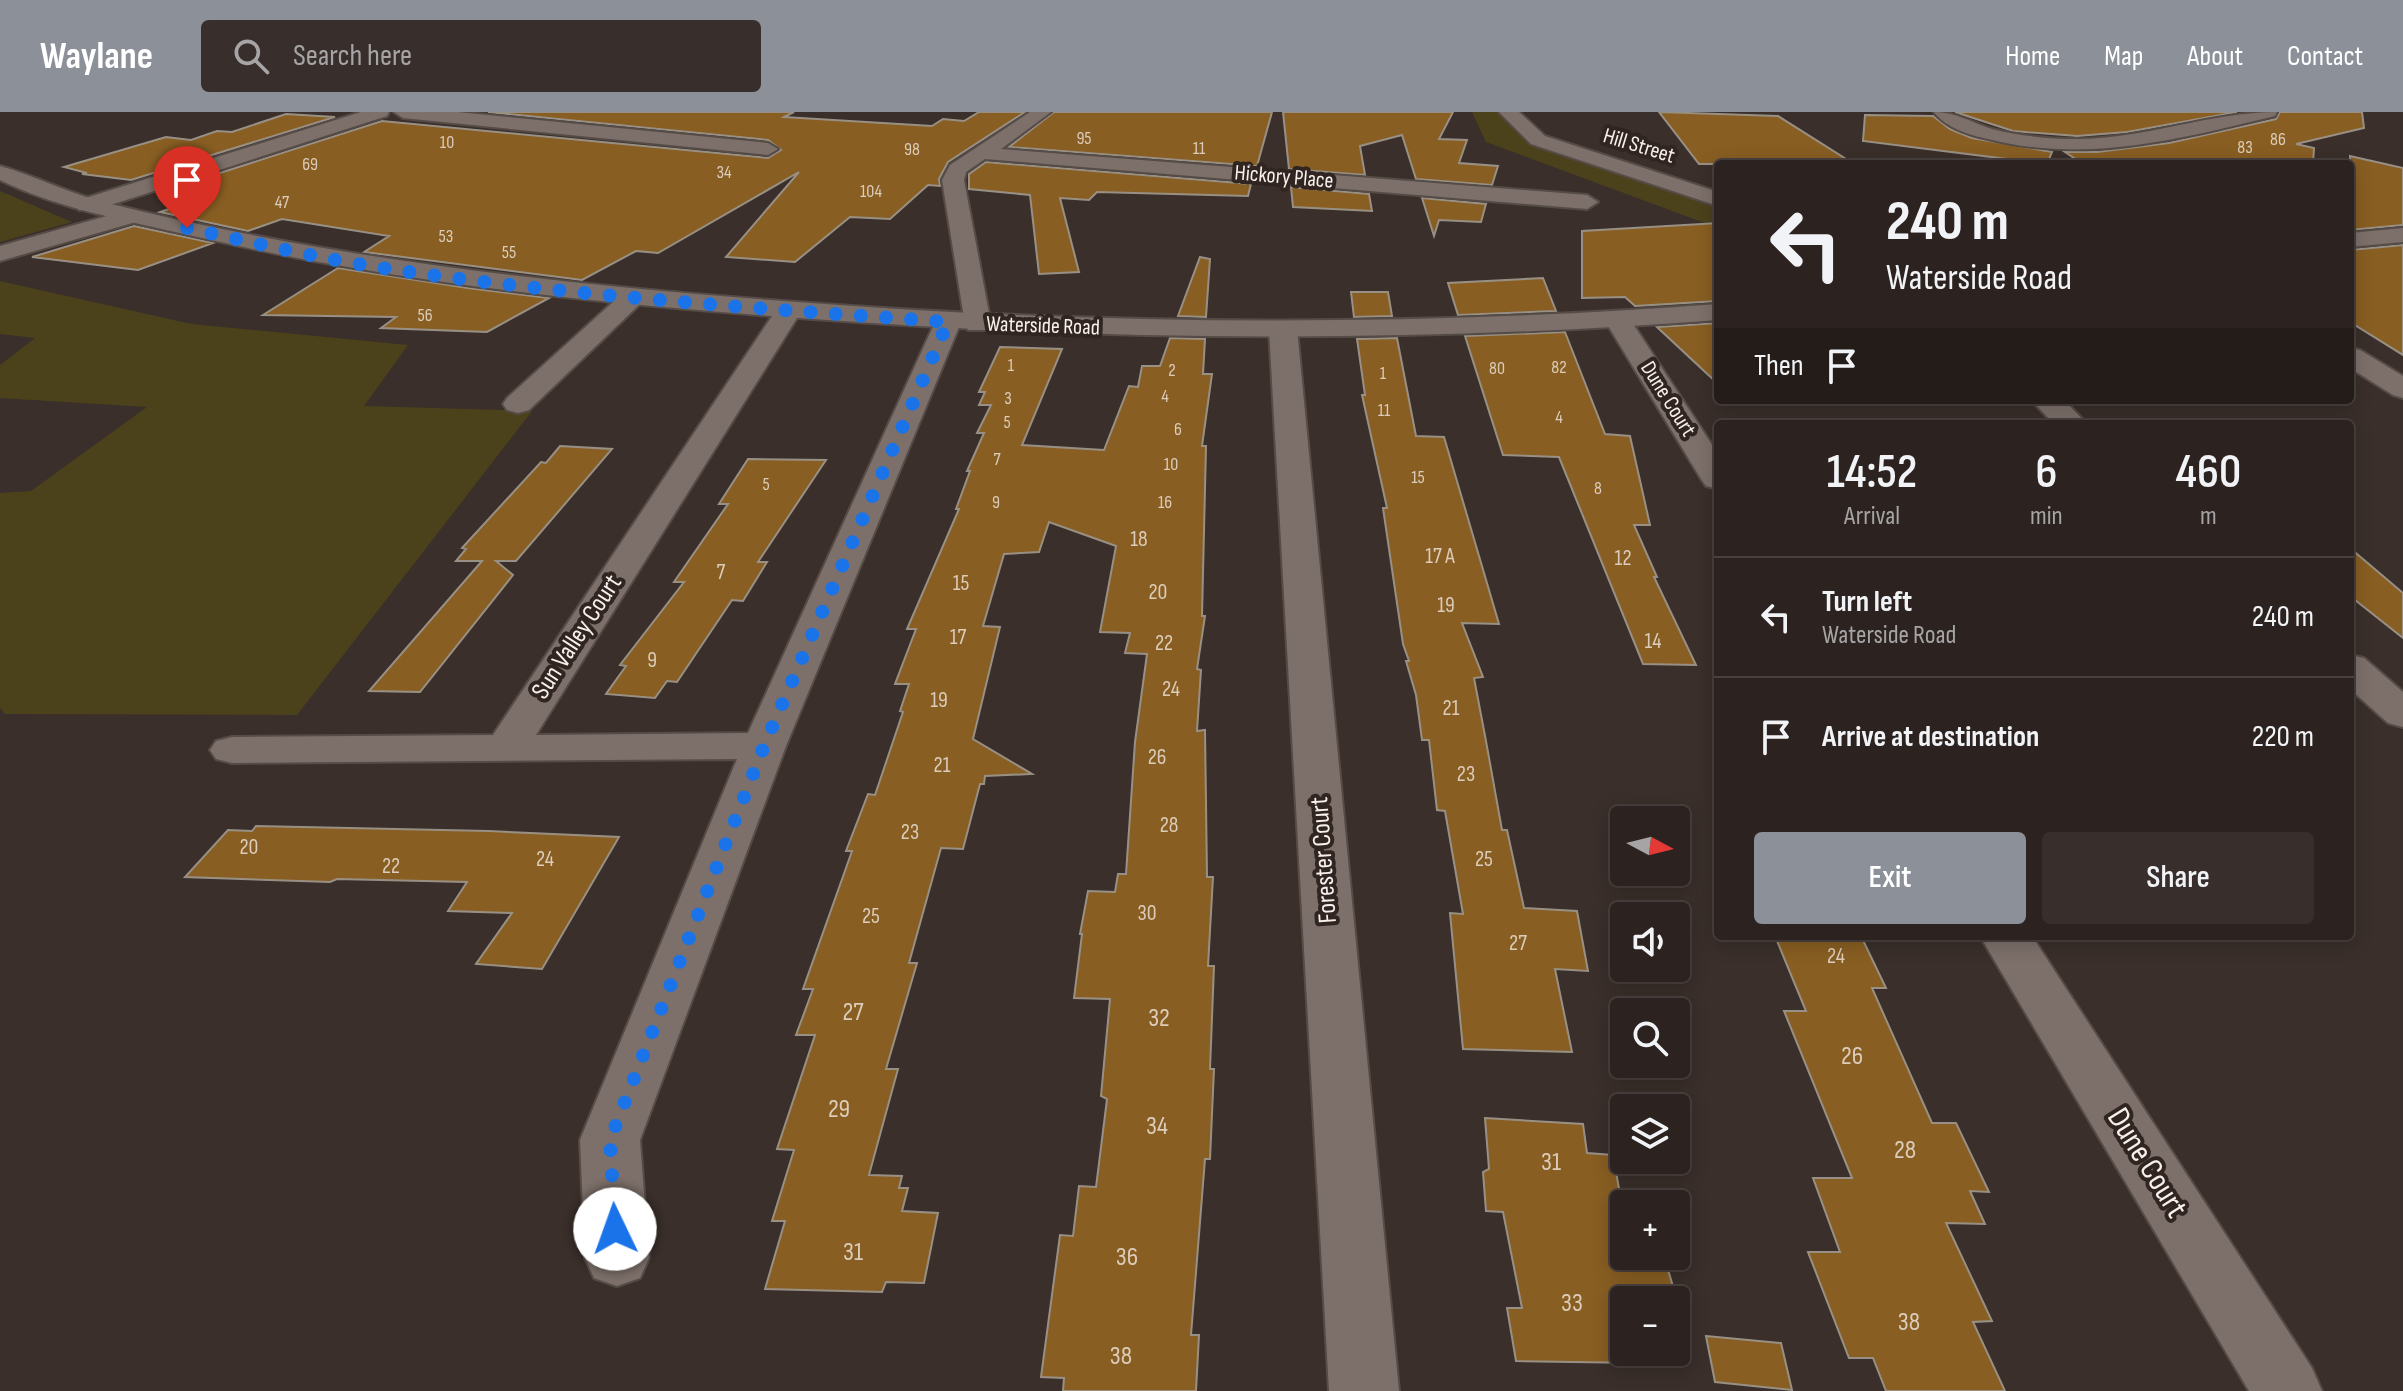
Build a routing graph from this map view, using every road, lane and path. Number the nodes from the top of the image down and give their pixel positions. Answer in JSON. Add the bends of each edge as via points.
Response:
{"nodes":[{"id":1,"x":380,"y":112,"type":"edge"},
{"id":2,"x":403,"y":112,"type":"edge"},
{"id":3,"x":1042,"y":112,"type":"edge"},
{"id":4,"x":1508,"y":112,"type":"edge"},
{"id":5,"x":1943,"y":112,"type":"edge"},
{"id":6,"x":2268,"y":112,"type":"edge"},
{"id":7,"x":768,"y":149,"type":"dead end"},
{"id":8,"x":980,"y":153,"type":"junction"},
{"id":9,"x":0,"y":172,"type":"edge"},
{"id":10,"x":1714,"y":198,"type":"edge"},
{"id":11,"x":1587,"y":202,"type":"dead end"},
{"id":12,"x":87,"y":205,"type":"junction"},
{"id":13,"x":131,"y":216,"type":"junction"},
{"id":14,"x":2403,"y":235,"type":"edge"},
{"id":15,"x":2354,"y":240,"type":"edge"},
{"id":16,"x":0,"y":254,"type":"edge"},
{"id":17,"x":632,"y":298,"type":"junction"},
{"id":18,"x":789,"y":310,"type":"junction"},
{"id":19,"x":1714,"y":312,"type":"edge"},
{"id":20,"x":1617,"y":319,"type":"junction"},
{"id":21,"x":963,"y":323,"type":"junction"},
{"id":22,"x":1283,"y":329,"type":"junction"},
{"id":23,"x":2354,"y":358,"type":"edge"},
{"id":24,"x":2403,"y":389,"type":"edge"},
{"id":25,"x":518,"y":404,"type":"dead end"},
{"id":26,"x":2050,"y":404,"type":"edge"},
{"id":27,"x":2068,"y":420,"type":"edge"},
{"id":28,"x":1714,"y":473,"type":"edge"},
{"id":29,"x":2354,"y":671,"type":"edge"},
{"id":30,"x":2403,"y":714,"type":"edge"},
{"id":31,"x":764,"y":746,"type":"junction"},
{"id":32,"x":506,"y":748,"type":"junction"},
{"id":33,"x":232,"y":750,"type":"dead end"},
{"id":34,"x":2008,"y":940,"type":"edge"},
{"id":35,"x":617,"y":1258,"type":"dead end"},
{"id":36,"x":1364,"y":1391,"type":"edge"},
{"id":37,"x":2287,"y":1391,"type":"edge"}],
"edges":[{"from":1,"to":12,"type":"street"},
{"from":2,"to":7,"type":"street"},
{"from":3,"to":8,"type":"street"},
{"from":4,"to":10,"type":"street","name":"Hill Street","via":[[1538,140]]},
{"from":5,"to":6,"type":"street","via":[[1959,124],[1993,135],[2069,146],[2131,143]]},
{"from":8,"to":11,"type":"street","name":"Hickory Place"},
{"from":8,"to":21,"type":"street","via":[[957,169],[953,180]]},
{"from":9,"to":12,"type":"street","name":"Waterside Road","via":[[37,191]]},
{"from":12,"to":13,"type":"street","name":"Waterside Road"},
{"from":13,"to":16,"type":"street"},
{"from":13,"to":17,"type":"street","name":"Waterside Road","via":[[398,271]]},
{"from":14,"to":15,"type":"street"},
{"from":17,"to":18,"type":"street","name":"Waterside Road"},
{"from":17,"to":25,"type":"street"},
{"from":18,"to":21,"type":"street","name":"Waterside Road"},
{"from":18,"to":32,"type":"street","name":"Sun Valley Court"},
{"from":19,"to":20,"type":"street","name":"Waterside Road"},
{"from":20,"to":22,"type":"street","name":"Waterside Road","via":[[1435,329]]},
{"from":20,"to":28,"type":"street","name":"Dune Court"},
{"from":21,"to":22,"type":"street","name":"Waterside Road"},
{"from":21,"to":31,"type":"street"},
{"from":22,"to":36,"type":"street","name":"Forester Court"},
{"from":23,"to":24,"type":"street"},
{"from":26,"to":27,"type":"street"},
{"from":29,"to":30,"type":"street"},
{"from":31,"to":32,"type":"street"},
{"from":31,"to":35,"type":"street","via":[[610,1140]]},
{"from":32,"to":33,"type":"street"},
{"from":34,"to":37,"type":"street","name":"Dune Court"}]}
